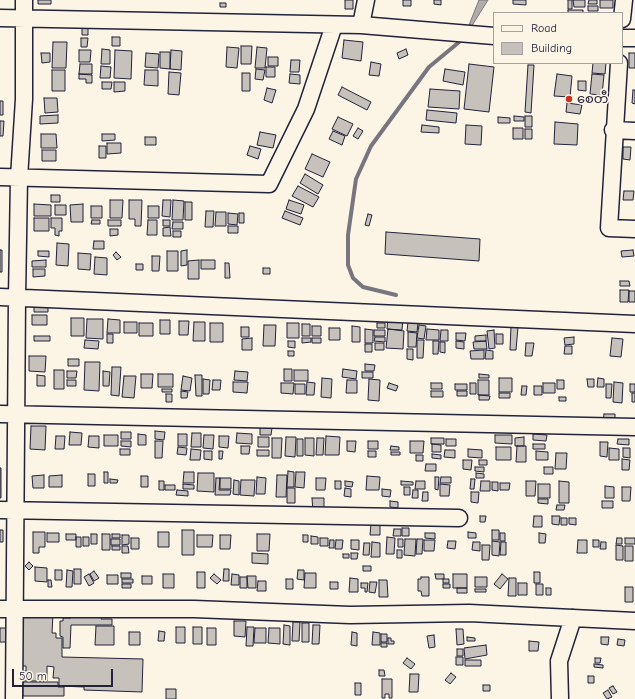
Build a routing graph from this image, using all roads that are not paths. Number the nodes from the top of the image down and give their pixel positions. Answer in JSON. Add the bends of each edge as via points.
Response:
{"nodes":[{"id":1,"x":24,"y":0,"type":"edge"},
{"id":2,"x":366,"y":0,"type":"edge"},
{"id":3,"x":624,"y":0,"type":"edge"},
{"id":4,"x":623,"y":12,"type":"edge"},
{"id":5,"x":0,"y":18,"type":"edge"},
{"id":6,"x":24,"y":18,"type":"junction"},
{"id":7,"x":334,"y":25,"type":"junction"},
{"id":8,"x":361,"y":25,"type":"junction"},
{"id":9,"x":488,"y":35,"type":"edge"},
{"id":10,"x":623,"y":38,"type":"edge"},
{"id":11,"x":635,"y":38,"type":"edge"},
{"id":12,"x":618,"y":64,"type":"edge"},
{"id":13,"x":613,"y":130,"type":"junction"},
{"id":14,"x":635,"y":131,"type":"edge"},
{"id":15,"x":0,"y":177,"type":"edge"},
{"id":16,"x":19,"y":178,"type":"junction"},
{"id":17,"x":635,"y":229,"type":"edge"},
{"id":18,"x":0,"y":297,"type":"edge"},
{"id":19,"x":17,"y":298,"type":"junction"},
{"id":20,"x":635,"y":324,"type":"edge"},
{"id":21,"x":0,"y":414,"type":"edge"},
{"id":22,"x":16,"y":414,"type":"junction"},
{"id":23,"x":635,"y":427,"type":"edge"},
{"id":24,"x":0,"y":510,"type":"edge"},
{"id":25,"x":16,"y":510,"type":"junction"},
{"id":26,"x":459,"y":518,"type":"dead end"},
{"id":27,"x":7,"y":610,"type":"edge"},
{"id":28,"x":573,"y":618,"type":"junction"},
{"id":29,"x":635,"y":622,"type":"edge"},
{"id":30,"x":14,"y":699,"type":"edge"},
{"id":31,"x":560,"y":699,"type":"edge"}],
"edges":[{"from":1,"to":6,"type":"street"},
{"from":2,"to":8,"type":"street"},
{"from":3,"to":4,"type":"street"},
{"from":5,"to":6,"type":"street"},
{"from":6,"to":7,"type":"street"},
{"from":6,"to":16,"type":"street","via":[[24,99]]},
{"from":7,"to":8,"type":"street"},
{"from":7,"to":16,"type":"street","via":[[306,109],[269,184]]},
{"from":8,"to":9,"type":"street"},
{"from":10,"to":11,"type":"street"},
{"from":12,"to":13,"type":"street"},
{"from":13,"to":14,"type":"street"},
{"from":13,"to":17,"type":"street","via":[[609,228]]},
{"from":15,"to":16,"type":"street"},
{"from":16,"to":19,"type":"street"},
{"from":18,"to":19,"type":"street"},
{"from":19,"to":20,"type":"street"},
{"from":19,"to":22,"type":"street"},
{"from":21,"to":22,"type":"street"},
{"from":22,"to":23,"type":"street"},
{"from":22,"to":25,"type":"street"},
{"from":24,"to":25,"type":"street"},
{"from":25,"to":26,"type":"street"},
{"from":25,"to":27,"type":"street"},
{"from":27,"to":28,"type":"street","via":[[194,609],[350,615],[469,613]]},
{"from":27,"to":30,"type":"street"},
{"from":28,"to":29,"type":"street"},
{"from":28,"to":31,"type":"street","via":[[559,660]]}]}
